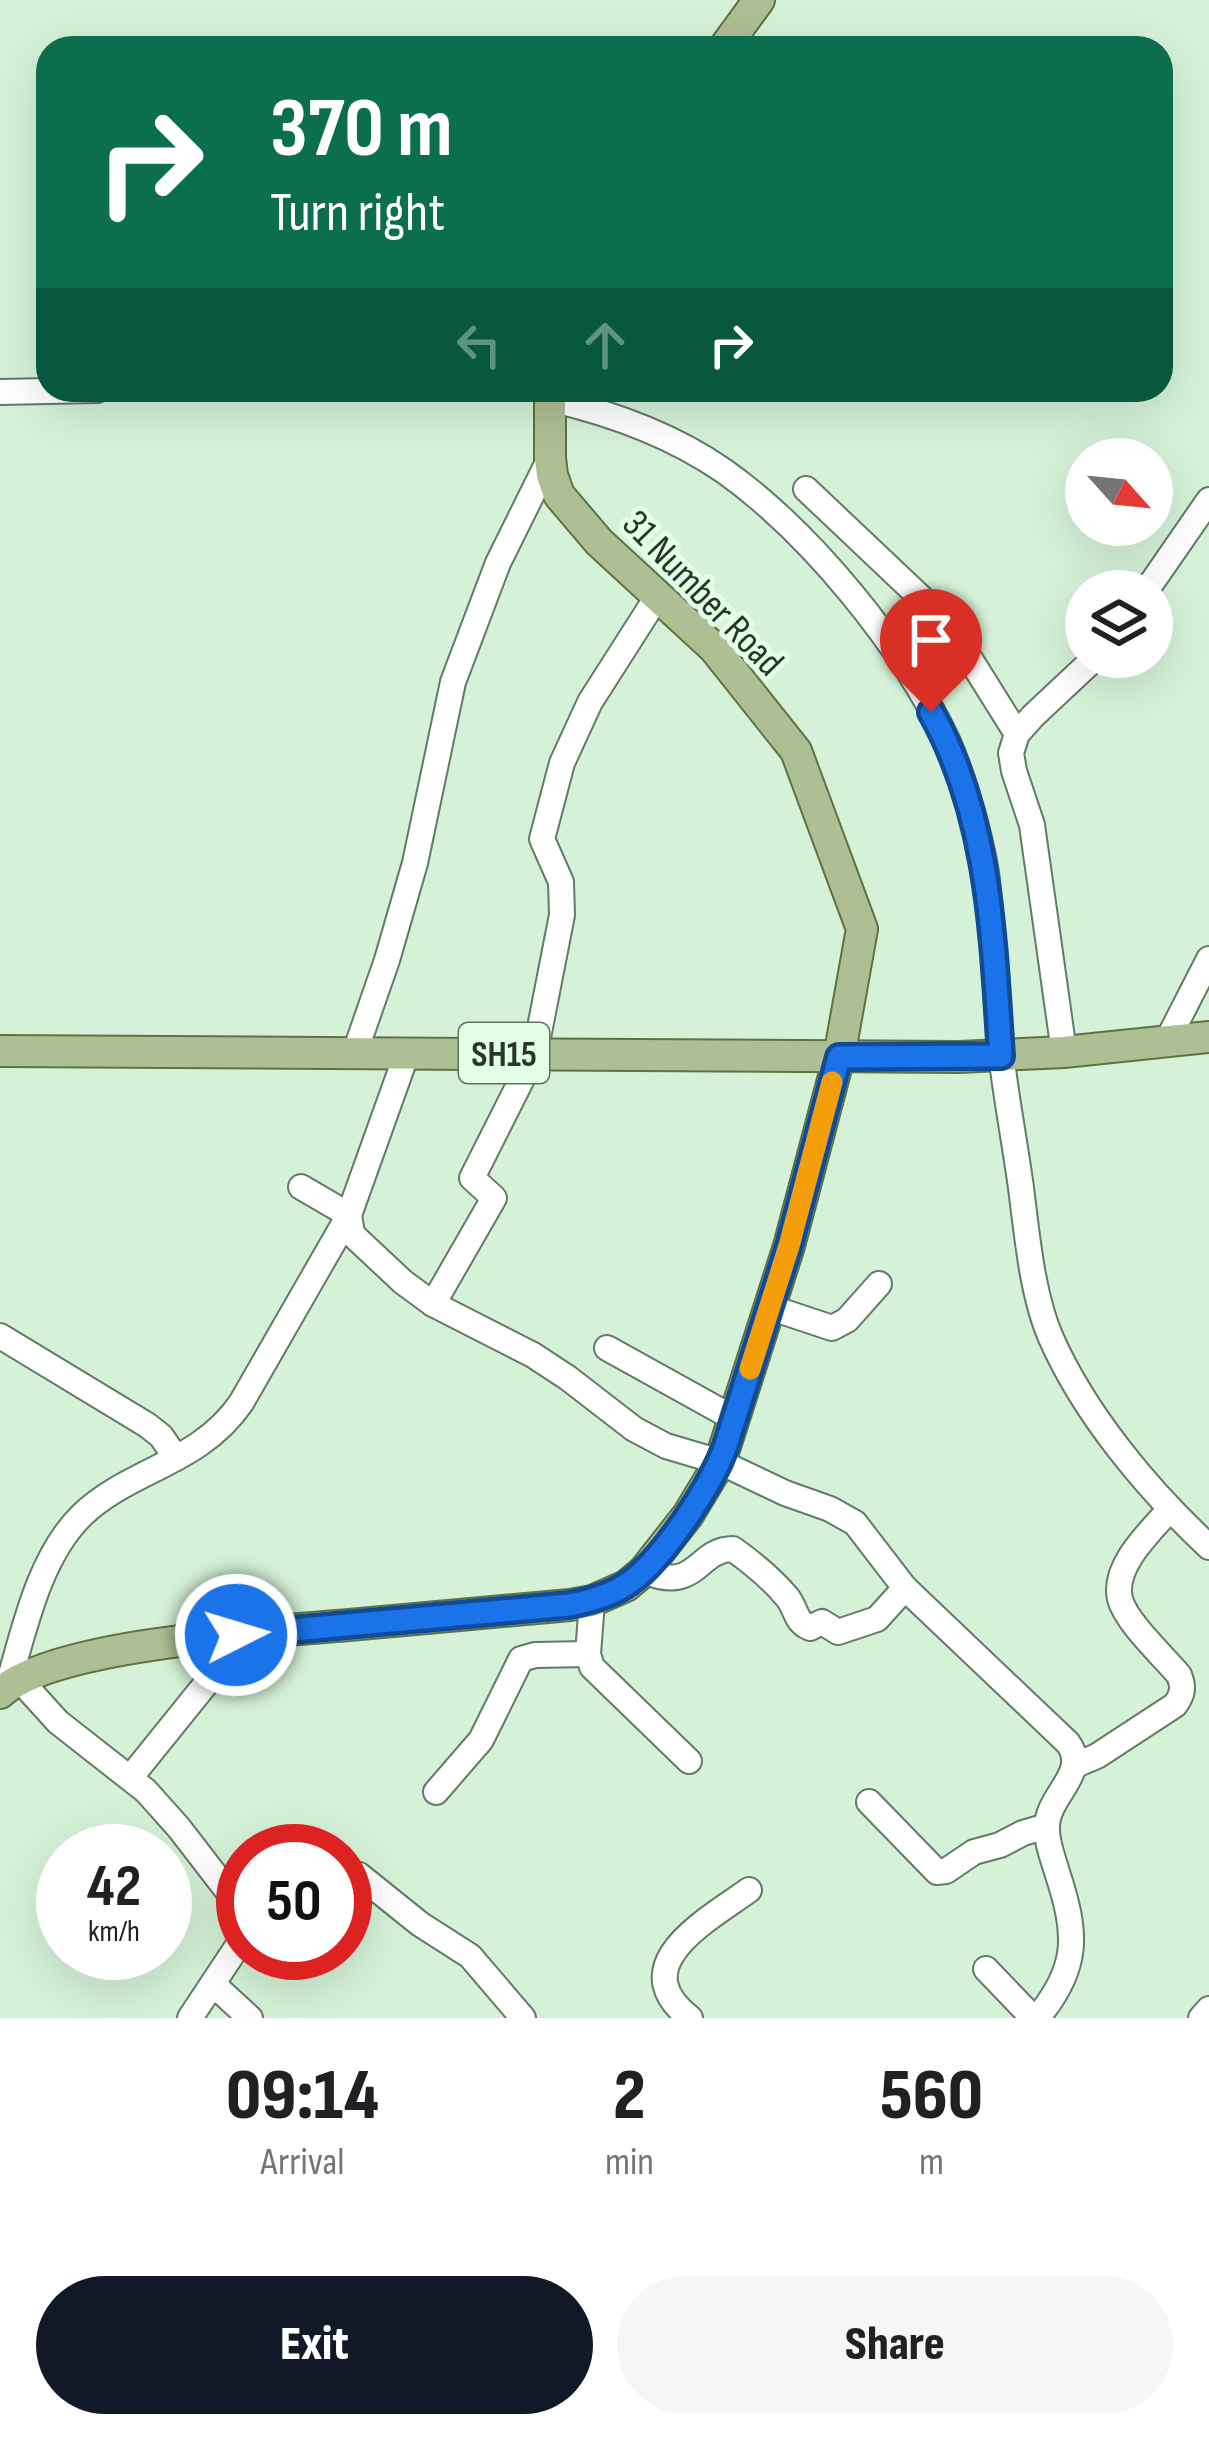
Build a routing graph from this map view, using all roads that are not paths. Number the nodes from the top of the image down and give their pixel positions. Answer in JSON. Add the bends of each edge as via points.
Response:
{"nodes":[{"id":1,"x":759,"y":0,"type":"edge"},
{"id":2,"x":733,"y":36,"type":"edge"},
{"id":3,"x":36,"y":391,"type":"edge"},
{"id":4,"x":0,"y":392,"type":"edge"},
{"id":5,"x":550,"y":402,"type":"edge"},
{"id":6,"x":572,"y":402,"type":"edge"},
{"id":7,"x":550,"y":458,"type":"junction"},
{"id":8,"x":806,"y":489,"type":"dead end"},
{"id":9,"x":1209,"y":500,"type":"edge"},
{"id":10,"x":1161,"y":570,"type":"edge"},
{"id":11,"x":657,"y":597,"type":"junction"},
{"id":12,"x":1074,"y":678,"type":"edge"},
{"id":13,"x":1017,"y":734,"type":"junction"},
{"id":14,"x":1209,"y":959,"type":"edge"},
{"id":15,"x":1209,"y":1037,"type":"edge"},
{"id":16,"x":1168,"y":1041,"type":"junction"},
{"id":17,"x":0,"y":1051,"type":"edge"},
{"id":18,"x":355,"y":1052,"type":"junction"},
{"id":19,"x":1061,"y":1052,"type":"junction"},
{"id":20,"x":407,"y":1053,"type":"junction"},
{"id":21,"x":535,"y":1054,"type":"junction"},
{"id":22,"x":1005,"y":1056,"type":"junction"},
{"id":23,"x":839,"y":1057,"type":"junction"},
{"id":24,"x":301,"y":1187,"type":"dead end"},
{"id":25,"x":349,"y":1215,"type":"junction"},
{"id":26,"x":879,"y":1284,"type":"dead end"},
{"id":27,"x":433,"y":1304,"type":"junction"},
{"id":28,"x":770,"y":1307,"type":"junction"},
{"id":29,"x":0,"y":1336,"type":"edge"},
{"id":30,"x":608,"y":1348,"type":"dead end"},
{"id":31,"x":734,"y":1419,"type":"junction"},
{"id":32,"x":176,"y":1458,"type":"junction"},
{"id":33,"x":720,"y":1462,"type":"junction"},
{"id":34,"x":1170,"y":1509,"type":"junction"},
{"id":35,"x":1209,"y":1547,"type":"edge"},
{"id":36,"x":644,"y":1571,"type":"junction"},
{"id":37,"x":905,"y":1588,"type":"junction"},
{"id":38,"x":592,"y":1600,"type":"junction"},
{"id":39,"x":588,"y":1654,"type":"junction"},
{"id":40,"x":205,"y":1685,"type":"dead end"},
{"id":41,"x":9,"y":1686,"type":"edge"},
{"id":42,"x":689,"y":1761,"type":"dead end"},
{"id":43,"x":1076,"y":1765,"type":"junction"},
{"id":44,"x":130,"y":1778,"type":"junction"},
{"id":45,"x":436,"y":1792,"type":"dead end"},
{"id":46,"x":869,"y":1802,"type":"dead end"},
{"id":47,"x":1046,"y":1826,"type":"junction"},
{"id":48,"x":216,"y":1876,"type":"edge"},
{"id":49,"x":372,"y":1885,"type":"edge"},
{"id":50,"x":748,"y":1890,"type":"dead end"},
{"id":51,"x":986,"y":1970,"type":"dead end"},
{"id":52,"x":216,"y":1979,"type":"edge"},
{"id":53,"x":213,"y":1984,"type":"junction"},
{"id":54,"x":1209,"y":2009,"type":"edge"},
{"id":55,"x":190,"y":2018,"type":"edge"},
{"id":56,"x":250,"y":2018,"type":"edge"},
{"id":57,"x":523,"y":2018,"type":"edge"},
{"id":58,"x":690,"y":2018,"type":"edge"},
{"id":59,"x":1035,"y":2018,"type":"edge"},
{"id":60,"x":1201,"y":2018,"type":"edge"}],
"edges":[{"from":1,"to":2,"type":"main road"},
{"from":3,"to":4,"type":"street"},
{"from":5,"to":7,"type":"main road","name":"31 Number Road"},
{"from":6,"to":22,"type":"street","via":[[640,426],[759,499],[860,604],[913,680],[948,743],[985,868]]},
{"from":7,"to":11,"type":"main road","name":"31 Number Road","via":[[572,511]]},
{"from":7,"to":18,"type":"street","via":[[467,639],[411,880]]},
{"from":8,"to":13,"type":"street","via":[[952,629]]},
{"from":9,"to":10,"type":"street"},
{"from":11,"to":21,"type":"street","via":[[579,722],[543,829],[563,900]]},
{"from":11,"to":23,"type":"main road","name":"31 Number Road","via":[[714,648],[796,751],[862,928]]},
{"from":12,"to":13,"type":"street"},
{"from":13,"to":19,"type":"street","via":[[1011,753],[1032,825]]},
{"from":14,"to":16,"type":"street"},
{"from":15,"to":16,"type":"main road","number":"SH15"},
{"from":16,"to":19,"type":"main road","number":"SH15"},
{"from":17,"to":18,"type":"main road","number":"SH15"},
{"from":18,"to":20,"type":"main road","number":"SH15"},
{"from":19,"to":22,"type":"main road","number":"SH15"},
{"from":20,"to":21,"type":"main road","number":"SH15"},
{"from":20,"to":25,"type":"street"},
{"from":21,"to":23,"type":"main road","number":"SH15"},
{"from":21,"to":27,"type":"street","via":[[472,1178],[494,1198]]},
{"from":22,"to":23,"type":"main road","number":"SH15"},
{"from":22,"to":34,"type":"street","via":[[1025,1223],[1050,1336],[1108,1433]]},
{"from":23,"to":28,"type":"main road","name":"31 Number Road"},
{"from":24,"to":25,"type":"street"},
{"from":25,"to":27,"type":"street","via":[[356,1238]]},
{"from":25,"to":32,"type":"street","via":[[228,1422]]},
{"from":26,"to":28,"type":"street","via":[[832,1328]]},
{"from":27,"to":33,"type":"street","via":[[532,1355],[634,1429]]},
{"from":28,"to":31,"type":"main road","name":"31 Number Road"},
{"from":29,"to":32,"type":"street","via":[[147,1425]]},
{"from":30,"to":31,"type":"street"},
{"from":31,"to":33,"type":"main road","name":"31 Number Road"},
{"from":32,"to":41,"type":"street","via":[[80,1517],[46,1568]]},
{"from":33,"to":36,"type":"main road","name":"31 Number Road"},
{"from":33,"to":37,"type":"street","via":[[842,1514]]},
{"from":34,"to":35,"type":"street"},
{"from":34,"to":43,"type":"street","via":[[1136,1548],[1120,1600],[1179,1675],[1181,1696]]},
{"from":36,"to":37,"type":"street","via":[[685,1576],[733,1550],[787,1596],[804,1627],[822,1622],[838,1632],[877,1619]]},
{"from":36,"to":38,"type":"main road","name":"31 Number Road"},
{"from":37,"to":43,"type":"street","via":[[1068,1743]]},
{"from":38,"to":39,"type":"street"},
{"from":38,"to":41,"type":"main road","name":"31 Number Road","via":[[150,1646],[64,1662]]},
{"from":39,"to":42,"type":"street","via":[[596,1672]]},
{"from":39,"to":45,"type":"street","via":[[521,1659],[481,1740]]},
{"from":40,"to":44,"type":"street"},
{"from":41,"to":44,"type":"street"},
{"from":43,"to":47,"type":"street"},
{"from":44,"to":48,"type":"street"},
{"from":46,"to":47,"type":"street","via":[[937,1872]]},
{"from":47,"to":59,"type":"street","via":[[1072,1948],[1061,1986]]},
{"from":49,"to":57,"type":"street","via":[[459,1947]]},
{"from":50,"to":58,"type":"street","via":[[669,1958],[666,1989]]},
{"from":51,"to":59,"type":"street"},
{"from":52,"to":53,"type":"street"},
{"from":53,"to":55,"type":"street"},
{"from":53,"to":56,"type":"street"},
{"from":54,"to":60,"type":"street"}]}
